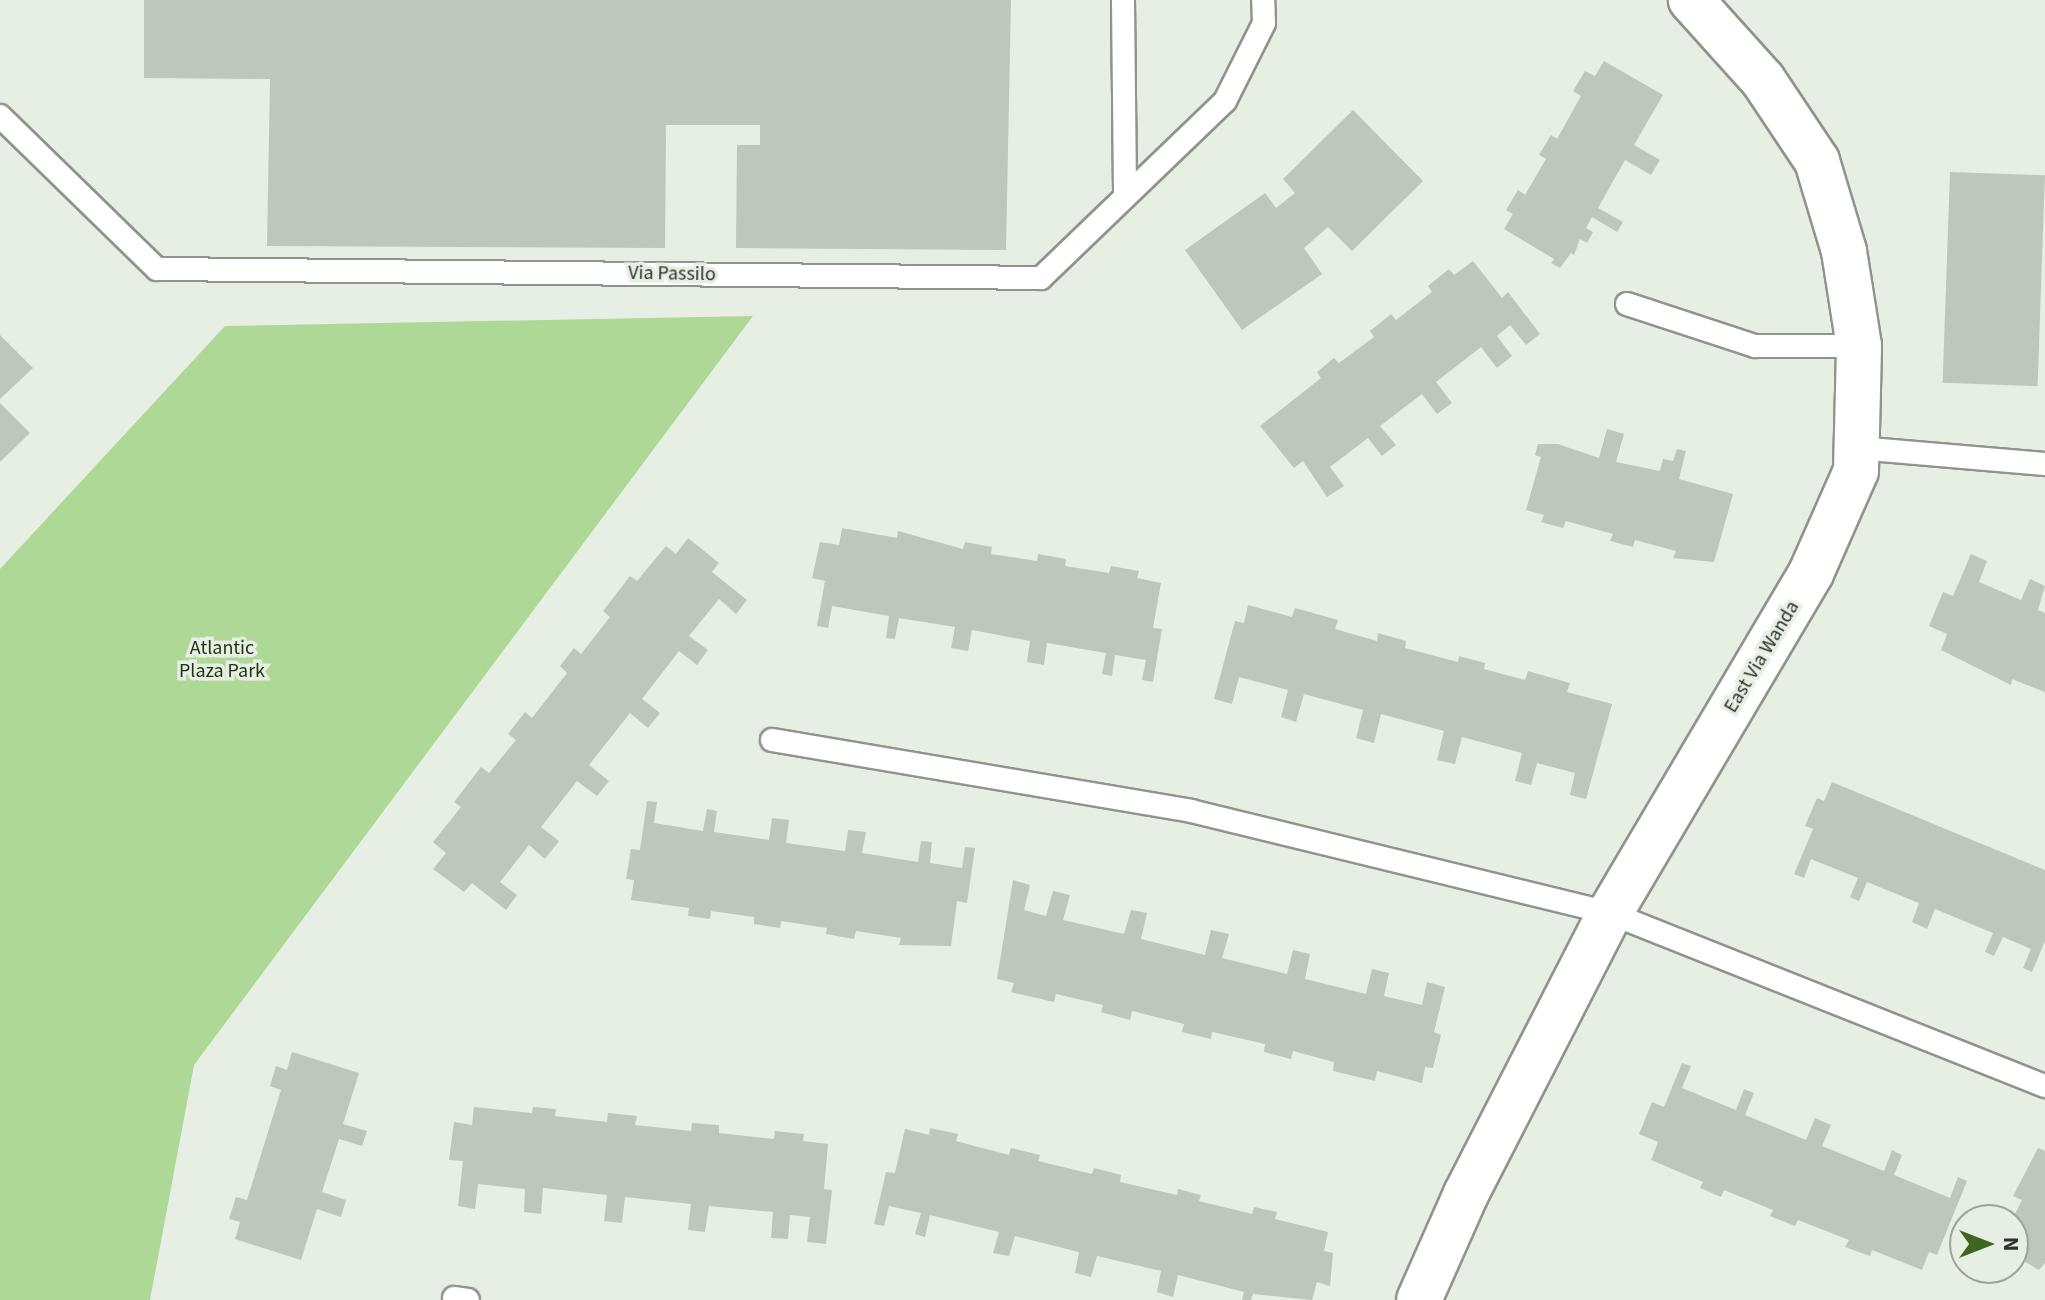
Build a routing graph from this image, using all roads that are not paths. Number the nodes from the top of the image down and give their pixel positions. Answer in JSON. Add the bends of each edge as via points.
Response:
{"nodes":[{"id":1,"x":1123,"y":0,"type":"edge"},
{"id":2,"x":1263,"y":0,"type":"edge"},
{"id":3,"x":1691,"y":0,"type":"edge"},
{"id":4,"x":0,"y":116,"type":"edge"},
{"id":5,"x":1125,"y":196,"type":"junction"},
{"id":6,"x":1627,"y":304,"type":"dead end"},
{"id":7,"x":1859,"y":346,"type":"junction"},
{"id":8,"x":1857,"y":448,"type":"junction"},
{"id":9,"x":2045,"y":464,"type":"edge"},
{"id":10,"x":772,"y":740,"type":"dead end"},
{"id":11,"x":1610,"y":913,"type":"junction"},
{"id":12,"x":2045,"y":1086,"type":"edge"},
{"id":13,"x":1419,"y":1300,"type":"edge"}],
"edges":[{"from":1,"to":5,"type":"lane"},
{"from":2,"to":5,"type":"lane","name":"Via Passilo","via":[[1264,23],[1225,101]]},
{"from":3,"to":7,"type":"street","name":"East Via Wanda","via":[[1763,80],[1817,161],[1844,251]]},
{"from":4,"to":5,"type":"lane","name":"Via Passilo","via":[[157,269],[1041,278]]},
{"from":6,"to":7,"type":"lane","via":[[1755,346]]},
{"from":7,"to":8,"type":"street","name":"East Via Wanda"},
{"from":8,"to":9,"type":"lane"},
{"from":8,"to":11,"type":"street","name":"East Via Wanda","via":[[1856,471],[1811,573]]},
{"from":10,"to":11,"type":"lane","via":[[1191,811]]},
{"from":11,"to":12,"type":"lane"},
{"from":11,"to":13,"type":"street","name":"East Via Wanda","via":[[1466,1194]]}]}
